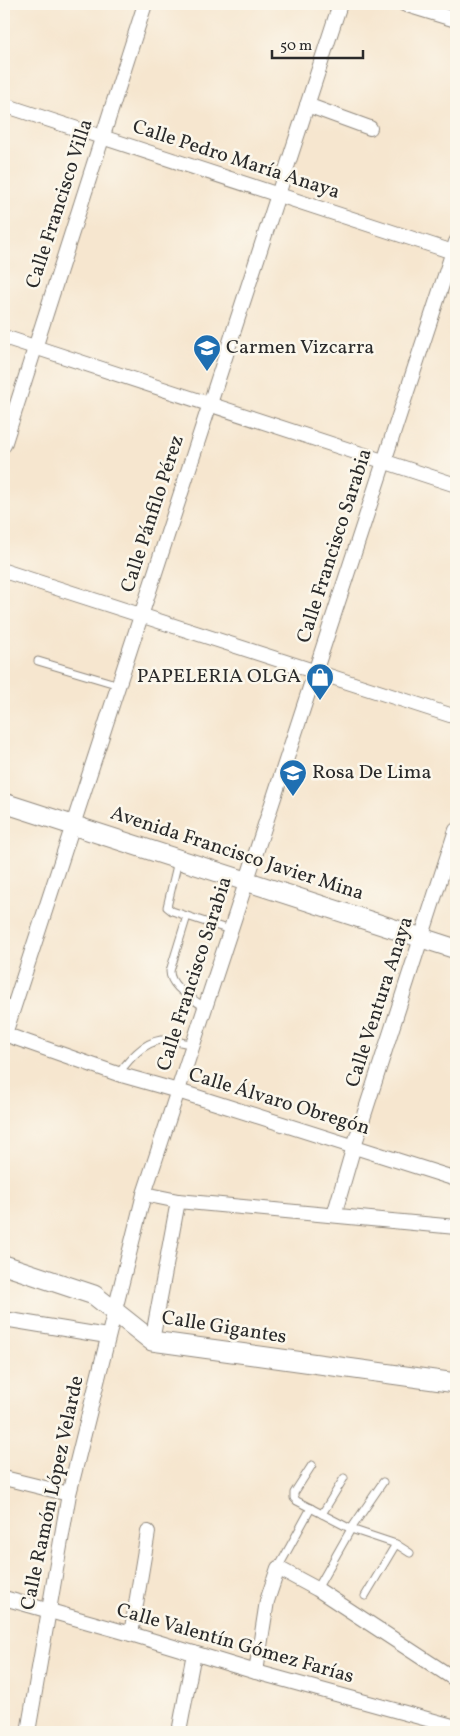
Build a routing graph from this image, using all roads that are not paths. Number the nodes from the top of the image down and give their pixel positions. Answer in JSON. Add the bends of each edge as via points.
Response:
{"nodes":[{"id":1,"x":145,"y":4,"type":"edge"},
{"id":2,"x":340,"y":4,"type":"edge"},
{"id":3,"x":404,"y":4,"type":"edge"},
{"id":4,"x":456,"y":20,"type":"edge"},
{"id":5,"x":4,"y":105,"type":"edge"},
{"id":6,"x":307,"y":105,"type":"junction"},
{"id":7,"x":370,"y":128,"type":"dead end"},
{"id":8,"x":102,"y":137,"type":"junction"},
{"id":9,"x":278,"y":195,"type":"junction"},
{"id":10,"x":455,"y":249,"type":"edge"},
{"id":11,"x":4,"y":337,"type":"edge"},
{"id":12,"x":35,"y":348,"type":"junction"},
{"id":13,"x":210,"y":404,"type":"junction"},
{"id":14,"x":4,"y":445,"type":"edge"},
{"id":15,"x":384,"y":461,"type":"junction"},
{"id":16,"x":456,"y":484,"type":"edge"},
{"id":17,"x":4,"y":571,"type":"edge"},
{"id":18,"x":142,"y":615,"type":"junction"},
{"id":19,"x":38,"y":661,"type":"dead end"},
{"id":20,"x":315,"y":671,"type":"junction"},
{"id":21,"x":118,"y":685,"type":"junction"},
{"id":22,"x":456,"y":717,"type":"edge"},
{"id":23,"x":4,"y":803,"type":"edge"},
{"id":24,"x":73,"y":825,"type":"junction"},
{"id":25,"x":456,"y":830,"type":"edge"},
{"id":26,"x":178,"y":859,"type":"junction"},
{"id":27,"x":246,"y":881,"type":"junction"},
{"id":28,"x":187,"y":916,"type":"junction"},
{"id":29,"x":230,"y":930,"type":"junction"},
{"id":30,"x":422,"y":938,"type":"junction"},
{"id":31,"x":456,"y":949,"type":"edge"},
{"id":32,"x":206,"y":1008,"type":"junction"},
{"id":33,"x":4,"y":1035,"type":"edge"},
{"id":34,"x":192,"y":1044,"type":"junction"},
{"id":35,"x":118,"y":1074,"type":"junction"},
{"id":36,"x":178,"y":1091,"type":"junction"},
{"id":37,"x":354,"y":1146,"type":"junction"},
{"id":38,"x":456,"y":1179,"type":"edge"},
{"id":39,"x":144,"y":1194,"type":"junction"},
{"id":40,"x":178,"y":1201,"type":"junction"},
{"id":41,"x":334,"y":1216,"type":"junction"},
{"id":42,"x":456,"y":1227,"type":"edge"},
{"id":43,"x":4,"y":1265,"type":"edge"},
{"id":44,"x":116,"y":1301,"type":"junction"},
{"id":45,"x":4,"y":1319,"type":"edge"},
{"id":46,"x":107,"y":1336,"type":"junction"},
{"id":47,"x":152,"y":1341,"type":"junction"},
{"id":48,"x":456,"y":1383,"type":"edge"},
{"id":49,"x":312,"y":1465,"type":"dead end"},
{"id":50,"x":4,"y":1478,"type":"edge"},
{"id":51,"x":344,"y":1478,"type":"dead end"},
{"id":52,"x":383,"y":1482,"type":"dead end"},
{"id":53,"x":69,"y":1494,"type":"junction"},
{"id":54,"x":311,"y":1508,"type":"junction"},
{"id":55,"x":322,"y":1514,"type":"junction"},
{"id":56,"x":351,"y":1528,"type":"junction"},
{"id":57,"x":148,"y":1532,"type":"dead end"},
{"id":58,"x":396,"y":1544,"type":"junction"},
{"id":59,"x":410,"y":1553,"type":"dead end"},
{"id":60,"x":278,"y":1568,"type":"junction"},
{"id":61,"x":317,"y":1589,"type":"junction"},
{"id":62,"x":365,"y":1596,"type":"dead end"},
{"id":63,"x":4,"y":1598,"type":"edge"},
{"id":64,"x":48,"y":1611,"type":"junction"},
{"id":65,"x":131,"y":1634,"type":"junction"},
{"id":66,"x":194,"y":1653,"type":"junction"},
{"id":67,"x":256,"y":1672,"type":"junction"},
{"id":68,"x":456,"y":1680,"type":"edge"},
{"id":69,"x":456,"y":1727,"type":"edge"},
{"id":70,"x":28,"y":1732,"type":"edge"},
{"id":71,"x":179,"y":1732,"type":"edge"}],
"edges":[{"from":1,"to":8,"type":"street","name":"Calle Francisco Villa"},
{"from":2,"to":6,"type":"street","name":"Calle Pánfilo Pérez"},
{"from":3,"to":4,"type":"street"},
{"from":5,"to":8,"type":"street","name":"Calle Pedro María Anaya"},
{"from":6,"to":7,"type":"street"},
{"from":6,"to":9,"type":"street","name":"Calle Pánfilo Pérez"},
{"from":8,"to":9,"type":"street","name":"Calle Pedro María Anaya"},
{"from":8,"to":12,"type":"street","name":"Calle Francisco Villa"},
{"from":9,"to":10,"type":"street","name":"Calle Pedro María Anaya"},
{"from":9,"to":13,"type":"street","name":"Calle Pánfilo Pérez"},
{"from":10,"to":15,"type":"street","name":"Calle Francisco Sarabia"},
{"from":11,"to":12,"type":"street"},
{"from":12,"to":13,"type":"street"},
{"from":12,"to":14,"type":"street","name":"Calle Francisco Villa"},
{"from":13,"to":15,"type":"street"},
{"from":13,"to":18,"type":"street","name":"Calle Pánfilo Pérez"},
{"from":15,"to":16,"type":"street"},
{"from":15,"to":20,"type":"street","name":"Calle Francisco Sarabia"},
{"from":17,"to":18,"type":"street"},
{"from":18,"to":20,"type":"street"},
{"from":18,"to":21,"type":"street","name":"Calle Pánfilo Pérez"},
{"from":19,"to":21,"type":"lane"},
{"from":20,"to":22,"type":"street"},
{"from":20,"to":27,"type":"street","name":"Calle Francisco Sarabia"},
{"from":21,"to":24,"type":"street","name":"Calle Pánfilo Pérez"},
{"from":23,"to":24,"type":"main road","name":"Avenida Francisco Javier Mina"},
{"from":24,"to":26,"type":"main road","name":"Avenida Francisco Javier Mina"},
{"from":24,"to":33,"type":"street","name":"Calle Pánfilo Pérez"},
{"from":25,"to":30,"type":"street","name":"Calle Ventura Anaya"},
{"from":26,"to":27,"type":"main road","name":"Avenida Francisco Javier Mina"},
{"from":26,"to":28,"type":"lane","via":[[167,907]]},
{"from":27,"to":29,"type":"street","name":"Calle Francisco Sarabia"},
{"from":27,"to":30,"type":"main road","name":"Avenida Francisco Javier Mina"},
{"from":28,"to":29,"type":"lane"},
{"from":28,"to":32,"type":"lane","via":[[170,976],[175,986]]},
{"from":29,"to":32,"type":"street","name":"Calle Francisco Sarabia"},
{"from":30,"to":31,"type":"main road","name":"Avenida Francisco Javier Mina"},
{"from":30,"to":37,"type":"street","name":"Calle Ventura Anaya"},
{"from":32,"to":34,"type":"street","name":"Calle Francisco Sarabia"},
{"from":33,"to":35,"type":"street","name":"Calle Álvaro Obregón"},
{"from":34,"to":35,"type":"lane","via":[[162,1040],[150,1044],[133,1055]]},
{"from":34,"to":36,"type":"street","name":"Calle Francisco Sarabia"},
{"from":35,"to":36,"type":"street","name":"Calle Álvaro Obregón"},
{"from":36,"to":37,"type":"street","name":"Calle Álvaro Obregón"},
{"from":36,"to":39,"type":"street","name":"Calle Francisco Sarabia"},
{"from":37,"to":38,"type":"street","name":"Calle Álvaro Obregón"},
{"from":37,"to":41,"type":"street","name":"Calle Ventura Anaya"},
{"from":39,"to":40,"type":"street"},
{"from":39,"to":44,"type":"street","name":"Calle Francisco Sarabia"},
{"from":40,"to":41,"type":"street"},
{"from":40,"to":47,"type":"street"},
{"from":41,"to":42,"type":"street"},
{"from":43,"to":44,"type":"main road","name":"Calle Gigantes"},
{"from":44,"to":46,"type":"street","name":"Calle Ramón López Velarde"},
{"from":44,"to":47,"type":"main road","name":"Calle Gigantes"},
{"from":45,"to":46,"type":"street"},
{"from":46,"to":53,"type":"street","name":"Calle Ramón López Velarde"},
{"from":47,"to":48,"type":"main road","name":"Calle Gigantes"},
{"from":49,"to":54,"type":"lane","via":[[294,1496],[296,1501]]},
{"from":50,"to":53,"type":"street"},
{"from":51,"to":55,"type":"lane"},
{"from":52,"to":56,"type":"lane"},
{"from":53,"to":64,"type":"street","name":"Calle Ramón López Velarde"},
{"from":54,"to":55,"type":"lane"},
{"from":54,"to":60,"type":"lane"},
{"from":55,"to":56,"type":"lane"},
{"from":56,"to":58,"type":"lane"},
{"from":56,"to":61,"type":"lane"},
{"from":57,"to":65,"type":"street"},
{"from":58,"to":59,"type":"lane"},
{"from":58,"to":62,"type":"lane"},
{"from":60,"to":61,"type":"street"},
{"from":60,"to":67,"type":"street","via":[[267,1601]]},
{"from":61,"to":68,"type":"street"},
{"from":63,"to":64,"type":"street","name":"Calle Valentín Gómez Farías"},
{"from":64,"to":65,"type":"street","name":"Calle Valentín Gómez Farías"},
{"from":64,"to":70,"type":"street","name":"Calle Ramón López Velarde"},
{"from":65,"to":66,"type":"street","name":"Calle Valentín Gómez Farías"},
{"from":66,"to":67,"type":"street","name":"Calle Valentín Gómez Farías"},
{"from":66,"to":71,"type":"street"},
{"from":67,"to":69,"type":"street","name":"Calle Valentín Gómez Farías"}]}
